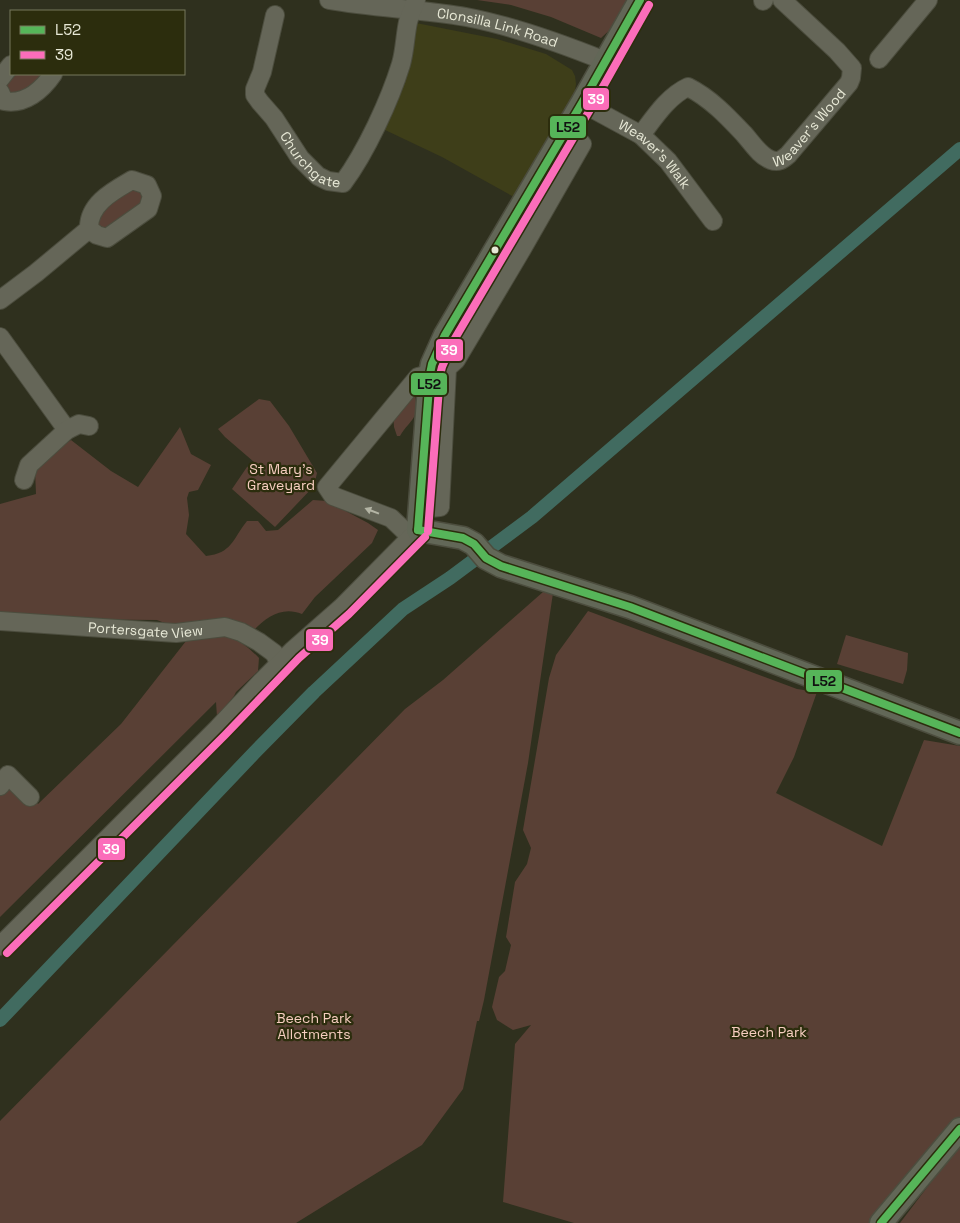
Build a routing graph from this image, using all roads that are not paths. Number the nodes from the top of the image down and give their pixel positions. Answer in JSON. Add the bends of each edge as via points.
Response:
{"nodes":[{"id":1,"x":328,"y":0,"type":"edge"},
{"id":2,"x":640,"y":0,"type":"edge"},
{"id":3,"x":782,"y":0,"type":"edge"},
{"id":4,"x":928,"y":0,"type":"edge"},
{"id":5,"x":414,"y":5,"type":"edge"},
{"id":6,"x":275,"y":15,"type":"dead end"},
{"id":7,"x":879,"y":59,"type":"dead end"},
{"id":8,"x":605,"y":61,"type":"junction"},
{"id":9,"x":10,"y":66,"type":"edge"},
{"id":10,"x":52,"y":75,"type":"edge"},
{"id":11,"x":0,"y":79,"type":"edge"},
{"id":12,"x":2,"y":99,"type":"edge"},
{"id":13,"x":582,"y":104,"type":"junction"},
{"id":14,"x":567,"y":129,"type":"junction"},
{"id":15,"x":641,"y":134,"type":"junction"},
{"id":16,"x":713,"y":221,"type":"dead end"},
{"id":17,"x":89,"y":228,"type":"dead end"},
{"id":18,"x":502,"y":238,"type":"junction"},
{"id":19,"x":522,"y":249,"type":"junction"},
{"id":20,"x":0,"y":300,"type":"edge"},
{"id":21,"x":0,"y":337,"type":"edge"},
{"id":22,"x":436,"y":369,"type":"junction"},
{"id":23,"x":89,"y":426,"type":"dead end"},
{"id":24,"x":68,"y":430,"type":"junction"},
{"id":25,"x":24,"y":480,"type":"dead end"},
{"id":26,"x":417,"y":526,"type":"junction"},
{"id":27,"x":0,"y":622,"type":"edge"},
{"id":28,"x":280,"y":664,"type":"junction"},
{"id":29,"x":960,"y":733,"type":"edge"},
{"id":30,"x":0,"y":786,"type":"edge"},
{"id":31,"x":30,"y":797,"type":"dead end"},
{"id":32,"x":0,"y":946,"type":"edge"},
{"id":33,"x":960,"y":1129,"type":"edge"},
{"id":34,"x":881,"y":1223,"type":"edge"}],
"edges":[{"from":1,"to":5,"type":"street","name":"Clonsilla Link Road"},
{"from":2,"to":8,"type":"main road"},
{"from":3,"to":15,"type":"street","name":"Weaver's Wood","via":[[852,68],[849,83],[788,155],[780,161],[763,156],[722,112],[702,94],[688,87],[671,98]]},
{"from":4,"to":7,"type":"street"},
{"from":5,"to":6,"type":"street","name":"Churchgate","via":[[401,63],[388,100],[344,183],[318,176],[300,158],[255,95]]},
{"from":5,"to":8,"type":"street","name":"Clonsilla Link Road","via":[[500,25]]},
{"from":8,"to":13,"type":"main road"},
{"from":9,"to":11,"type":"street"},
{"from":10,"to":12,"type":"street","via":[[44,86],[27,98],[15,103]]},
{"from":13,"to":14,"type":"main road"},
{"from":13,"to":15,"type":"street","name":"Weaver's Walk"},
{"from":14,"to":18,"type":"main road"},
{"from":14,"to":19,"type":"street","via":[[582,144]]},
{"from":15,"to":16,"type":"street","name":"Weaver's Walk","via":[[668,161]]},
{"from":17,"to":20,"type":"street"},
{"from":18,"to":19,"type":"street"},
{"from":18,"to":22,"type":"main road","via":[[445,335]]},
{"from":19,"to":22,"type":"street","via":[[456,360]]},
{"from":21,"to":24,"type":"street"},
{"from":22,"to":26,"type":"main road","via":[[433,450]]},
{"from":26,"to":22,"type":"street","one_way":true,"via":[[333,496],[327,487],[418,377]]},
{"from":23,"to":24,"type":"street","via":[[79,424]]},
{"from":24,"to":25,"type":"street","via":[[29,465]]},
{"from":26,"to":28,"type":"street","via":[[342,607]]},
{"from":26,"to":29,"type":"main road","via":[[463,538],[474,544],[490,561],[630,607]]},
{"from":27,"to":28,"type":"street","name":"Portersgate View","via":[[176,633],[225,627],[259,642],[274,653]]},
{"from":28,"to":32,"type":"street"},
{"from":30,"to":31,"type":"street","via":[[8,775]]},
{"from":33,"to":34,"type":"main road"}]}
